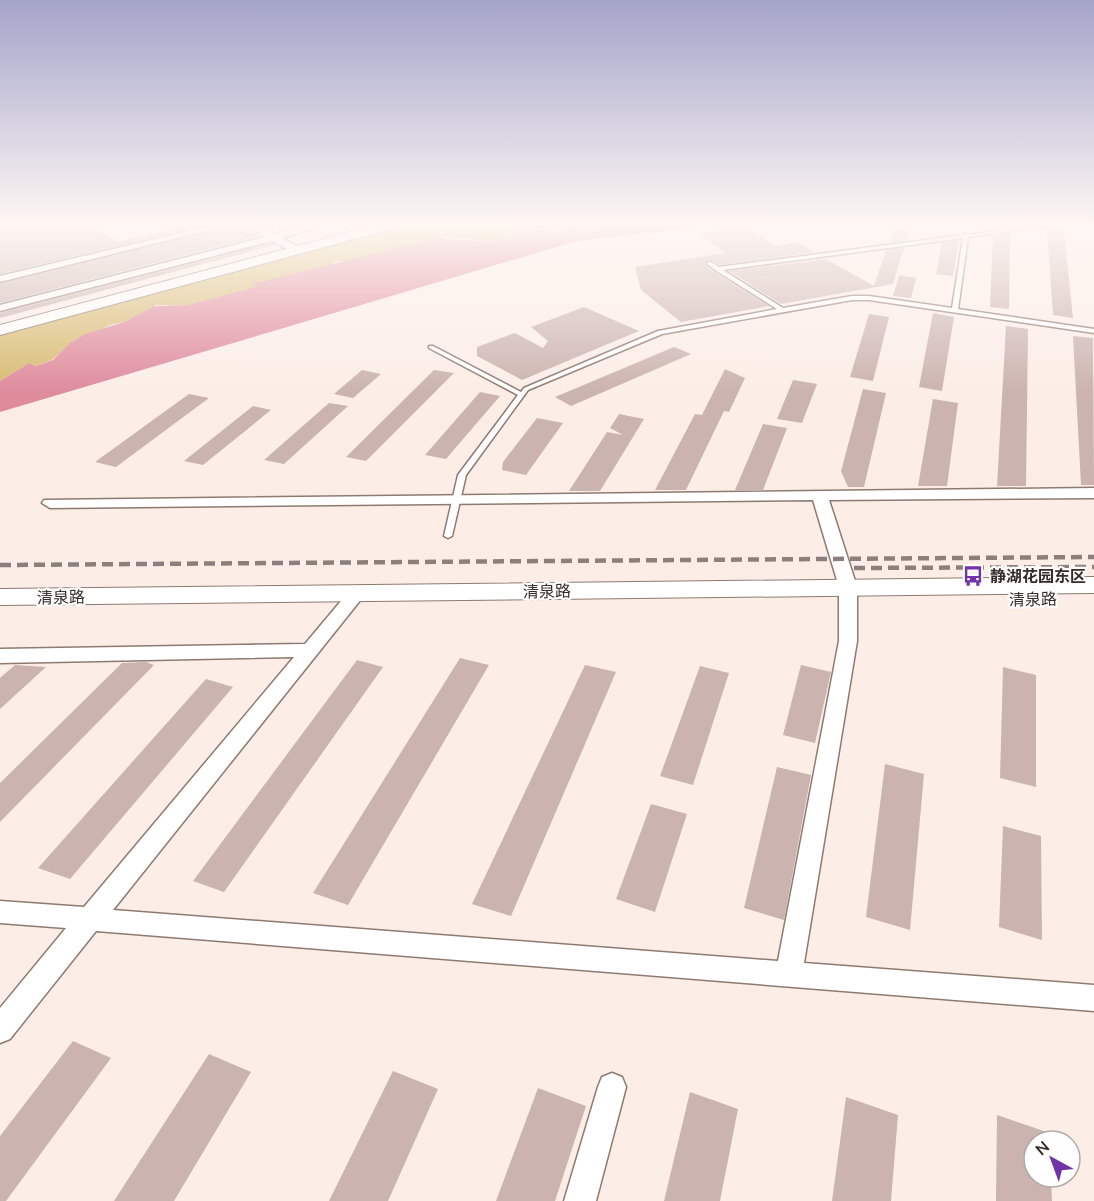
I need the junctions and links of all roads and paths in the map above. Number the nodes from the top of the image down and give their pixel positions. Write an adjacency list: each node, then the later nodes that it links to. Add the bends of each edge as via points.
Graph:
1 (104, 281): 5 (street)
2 (168, 281): 8 (street)
3 (736, 281): 6 (lane)
4 (959, 281): 7 (lane)
5 (0, 308)
6 (782, 310): 7 (lane, via 860,298); 11 (lane, via 660,332 526,389)
7 (955, 310): 9 (lane)
8 (0, 328)
9 (1094, 331)
10 (431, 347): 11 (lane)
11 (522, 395): 14 (lane, via 462,475)
12 (1094, 493): 13 (street)
13 (819, 496): 14 (street); 18 (street)
14 (456, 500): 15 (street); 16 (lane)
15 (50, 502)
16 (448, 536)
17 (1094, 585): 18 (street, 清泉路)
18 (849, 594): 20 (street, 清泉路); 21 (street, 清泉路); 27 (street, via 841,689)
19 (0, 597): 21 (street, 清泉路)
20 (1094, 598)
21 (352, 599): 22 (street, 清泉路); 23 (street)
22 (0, 609)
23 (310, 650): 24 (street); 26 (street)
24 (0, 656)
25 (0, 912): 26 (street)
26 (90, 920): 27 (street); 29 (street)
27 (789, 975): 28 (street)
28 (1094, 998)
29 (0, 1029)
30 (612, 1087): 31 (street)
31 (580, 1201)

